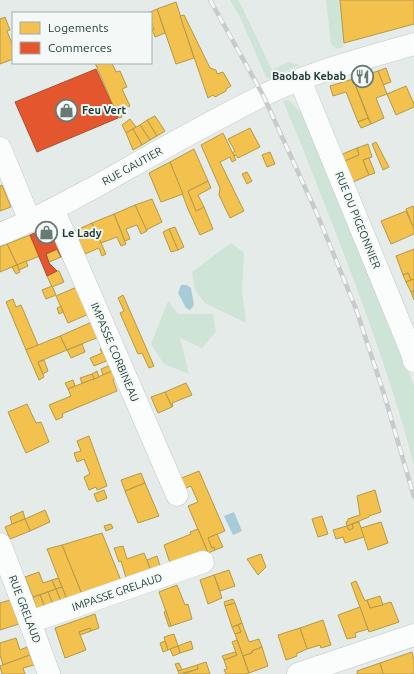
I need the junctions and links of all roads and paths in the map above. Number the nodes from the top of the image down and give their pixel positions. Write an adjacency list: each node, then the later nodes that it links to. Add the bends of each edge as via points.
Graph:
1 (414, 44): 2 (street, RUE GAUTIER)
2 (300, 80): 4 (street, RUE GAUTIER, via 263,95); 7 (street, RUE DU PIGEONNIER)
3 (0, 148): 5 (street)
4 (52, 210): 5 (street, RUE GAUTIER); 8 (street, IMPASSE CORBINEAU)
5 (30, 221): 6 (street, RUE GAUTIER)
6 (0, 234)
7 (414, 361)
8 (177, 495)
9 (0, 544): 11 (street, RUE GRELAUD)
10 (204, 562): 11 (street, IMPASSE GRELAUD)
11 (30, 622): 13 (street, RUE GRELAUD)
12 (414, 635): 14 (street)
13 (49, 674)
14 (298, 674)

